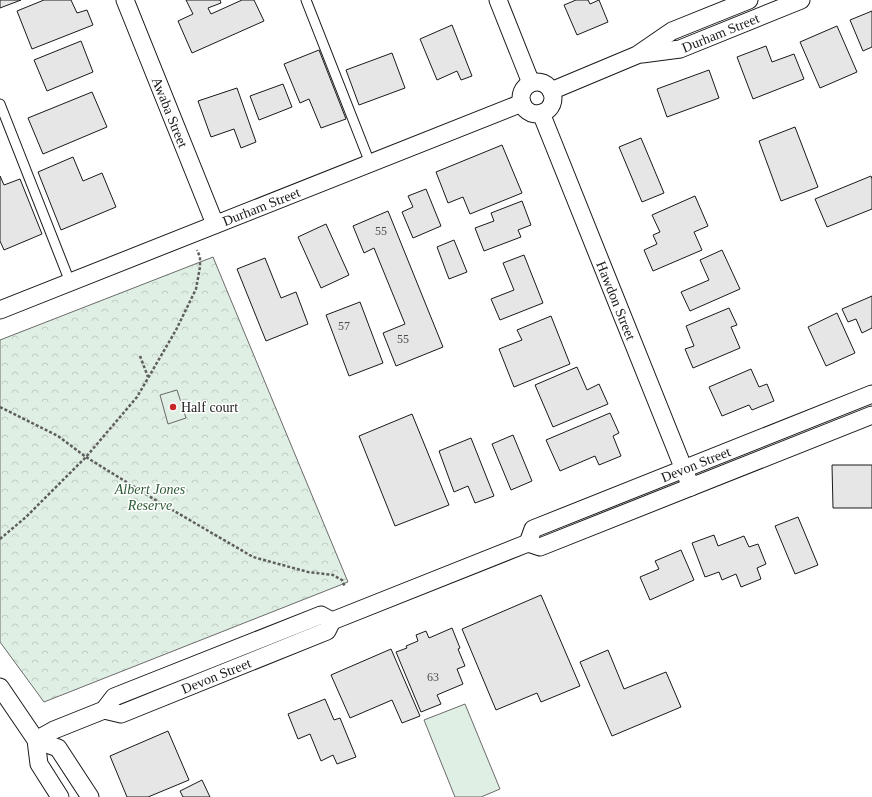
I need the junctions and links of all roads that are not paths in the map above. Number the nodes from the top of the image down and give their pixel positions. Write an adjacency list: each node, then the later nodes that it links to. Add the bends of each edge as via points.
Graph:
1 (125, 0): 13 (street, Awaba Street)
2 (306, 0): 12 (lane)
3 (498, 0): 7 (street)
4 (749, 0): 6 (street, Durham Street, via 672,31)
5 (801, 0): 6 (street, Durham Street, via 680,49)
6 (637, 55): 8 (street, Durham Street)
7 (531, 83): 8 (street, via 541,83); 9 (street, via 521,93)
8 (551, 91): 11 (street, via 551,104)
9 (522, 103): 11 (street, via 532,113); 12 (street, Durham Street)
10 (0, 104): 14 (lane)
11 (541, 113): 18 (street, Hawdon Street)
12 (370, 163): 13 (street, Durham Street)
13 (215, 224): 14 (street, Durham Street)
14 (70, 282): 15 (street, Durham Street)
15 (0, 310)
16 (872, 394): 18 (street, Devon Street)
17 (872, 415): 19 (street, Devon Street)
18 (684, 469): 19 (street, Hawdon Street); 20 (street, Devon Street, via 533,528)
19 (691, 487): 20 (street, Devon Street, via 540,547)
20 (528, 542): 22 (street, Devon Street, via 327,622 121,714 104,710)
21 (0, 687): 22 (street)
22 (36, 740): 23 (street, via 39,764); 24 (street, via 58,748)
23 (60, 797)
24 (90, 797)

